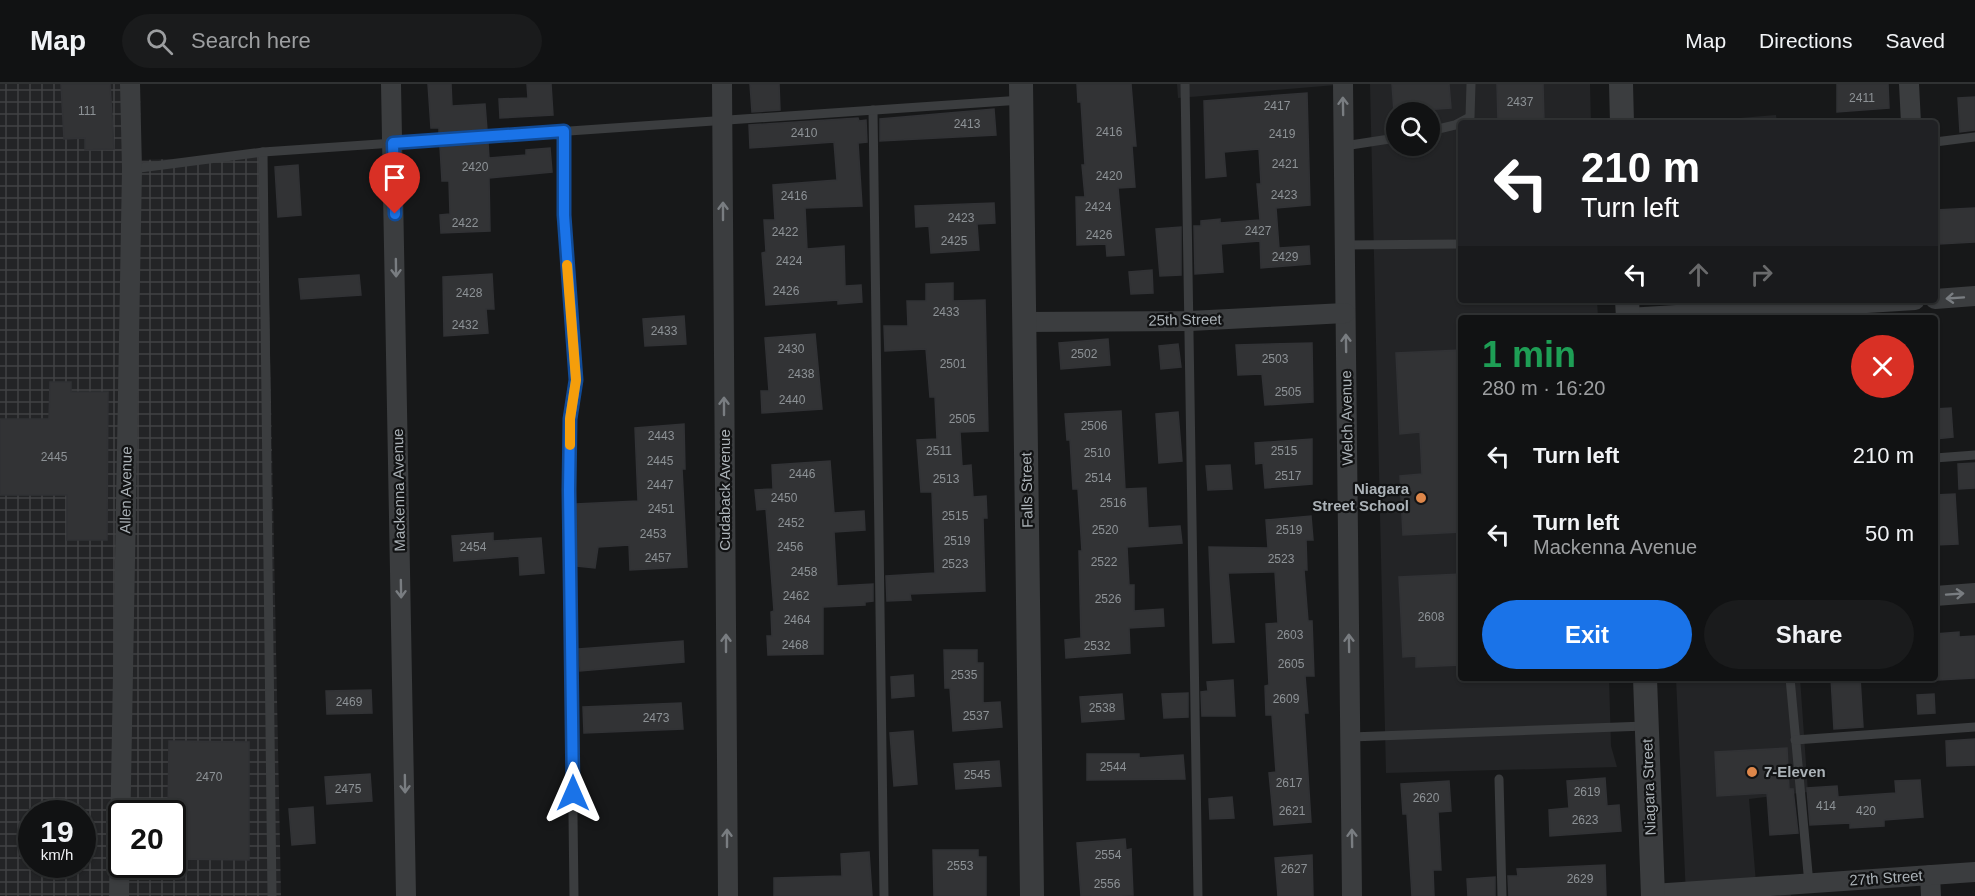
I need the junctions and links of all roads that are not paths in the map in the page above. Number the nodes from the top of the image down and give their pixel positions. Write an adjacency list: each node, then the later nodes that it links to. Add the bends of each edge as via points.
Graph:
1 (130, 84): 24 (street, Allen Avenue)
2 (391, 84): 21 (street, Mackenna Avenue)
3 (722, 84): 11 (street, Cudaback Avenue)
4 (1185, 84): 33 (lane)
5 (1343, 84): 22 (street, Welch Avenue, one-way to 5)
6 (1471, 84): 12 (lane, via 1470,117)
7 (1621, 84): 13 (street)
8 (1909, 84): 14 (street)
9 (1022, 92): 10 (lane); 34 (street, Falls Street)
10 (873, 110): 11 (lane); 55 (lane)
11 (722, 120): 17 (lane); 54 (street, Cudaback Avenue, one-way to 11)
12 (1464, 120)
13 (1622, 120)
14 (1911, 120)
15 (1458, 123): 16 (lane)
16 (1440, 129)
17 (564, 131): 21 (lane); 53 (lane, via 564,215 576,380 570,419 569,490)
18 (1975, 137): 20 (lane)
19 (1386, 140): 22 (lane)
20 (1938, 142)
21 (393, 143): 23 (lane); 52 (street, Mackenna Avenue, one-way to 52)
22 (1344, 146): 26 (street, Welch Avenue)
23 (263, 153): 24 (lane); 51 (lane)
24 (132, 169): 50 (street, Allen Avenue)
25 (1458, 244): 26 (lane)
26 (1345, 245): 30 (street, Welch Avenue)
27 (1975, 296): 28 (street, one-way to 28)
28 (1938, 299)
29 (1884, 303): 31 (street)
30 (1345, 313): 33 (street, 25th Street); 43 (street, Welch Avenue, one-way to 30)
31 (1770, 314): 32 (street)
32 (1734, 315)
33 (1190, 321): 34 (street, 25th Street); 57 (lane)
34 (1025, 322): 56 (street, Falls Street)
35 (1975, 455): 36 (lane)
36 (1938, 458)
37 (1975, 593): 38 (street, one-way to 37)
38 (1938, 596)
39 (1645, 681): 41 (street, Niagara Street)
40 (1790, 681): 44 (lane)
41 (1647, 726): 43 (lane); 49 (street, Niagara Street)
42 (1975, 727): 44 (lane)
43 (1351, 737): 58 (street, Welch Avenue, one-way to 43)
44 (1795, 740): 48 (lane)
45 (1499, 779): 59 (lane)
46 (1975, 872): 47 (street, 27th Street)
47 (1930, 875): 48 (street, 27th Street); 60 (street)
48 (1799, 888): 49 (street, 27th Street)
49 (1653, 895)
50 (119, 896)
51 (272, 896)
52 (406, 896)
53 (574, 896)
54 (728, 896)
55 (884, 896)
56 (1032, 896)
57 (1198, 896)
58 (1352, 896)
59 (1502, 896)
60 (1931, 896)

